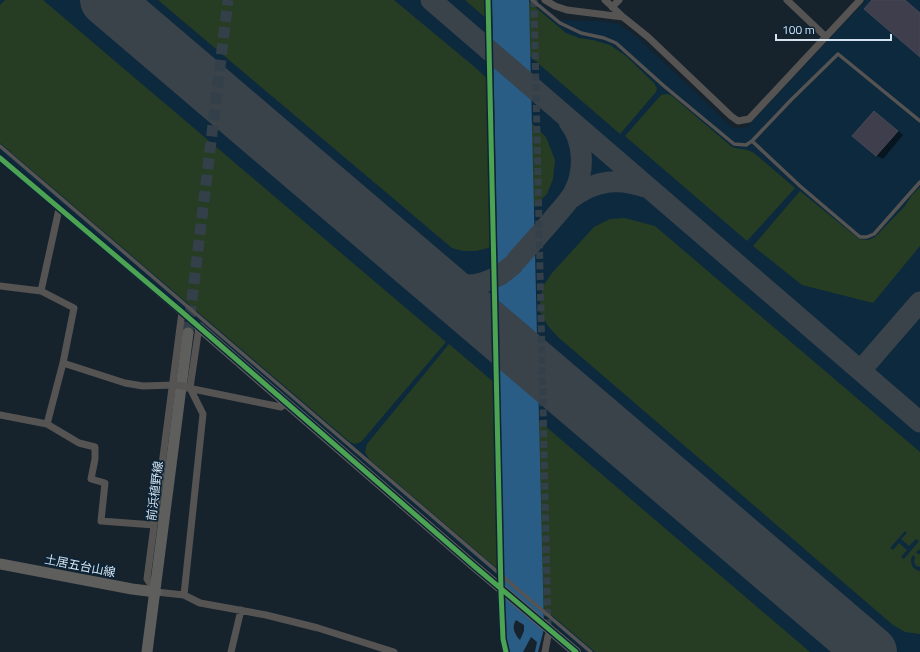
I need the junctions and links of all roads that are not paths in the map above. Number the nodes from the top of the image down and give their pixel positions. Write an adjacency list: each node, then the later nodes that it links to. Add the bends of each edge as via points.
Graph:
1 (532, 0): 11 (lane, via 560,23 582,33 616,43 734,144 746,145)
2 (545, 0): 8 (street, via 567,10)
3 (605, 0): 7 (street)
4 (619, 0): 7 (street)
5 (787, 0): 9 (street)
6 (860, 0): 9 (street)
7 (612, 7): 8 (street)
8 (623, 17): 9 (street, via 738,121 749,119)
9 (826, 37)
10 (920, 121): 11 (lane, via 838,54)
11 (752, 141): 14 (lane, via 860,237 874,234)
12 (0, 146): 40 (lane)
13 (0, 158): 15 (street)
14 (920, 182)
15 (60, 209): 17 (street); 18 (street)
16 (0, 286): 17 (street)
17 (41, 291): 21 (street, via 74,308)
18 (182, 312): 19 (street); 22 (street)
19 (198, 327): 23 (street); 24 (street)
20 (188, 333): 29 (main road, 前浜植野線)
21 (63, 363): 22 (street, via 125,383 143,386); 26 (street)
22 (174, 385): 23 (street, bridge); 27 (street)
23 (189, 388): 24 (street, via 281,406); 31 (street, via 203,414)
24 (286, 403): 39 (street)
25 (0, 415): 26 (street)
26 (47, 424): 27 (street, via 79,443 95,448 91,479 105,483 101,521)
27 (154, 525): 29 (street, via 147,579)
28 (0, 564): 29 (main road, 土居五台山線)
29 (156, 592): 31 (street); 34 (main road, 前浜植野線)
30 (501, 592): 37 (street)
31 (184, 595): 32 (street, via 200,603)
32 (241, 610): 35 (street); 36 (street, via 318,628)
33 (548, 636): 38 (street)
34 (147, 652)
35 (231, 652)
36 (394, 652)
37 (506, 652)
38 (545, 652)
39 (576, 652)
40 (591, 652)

